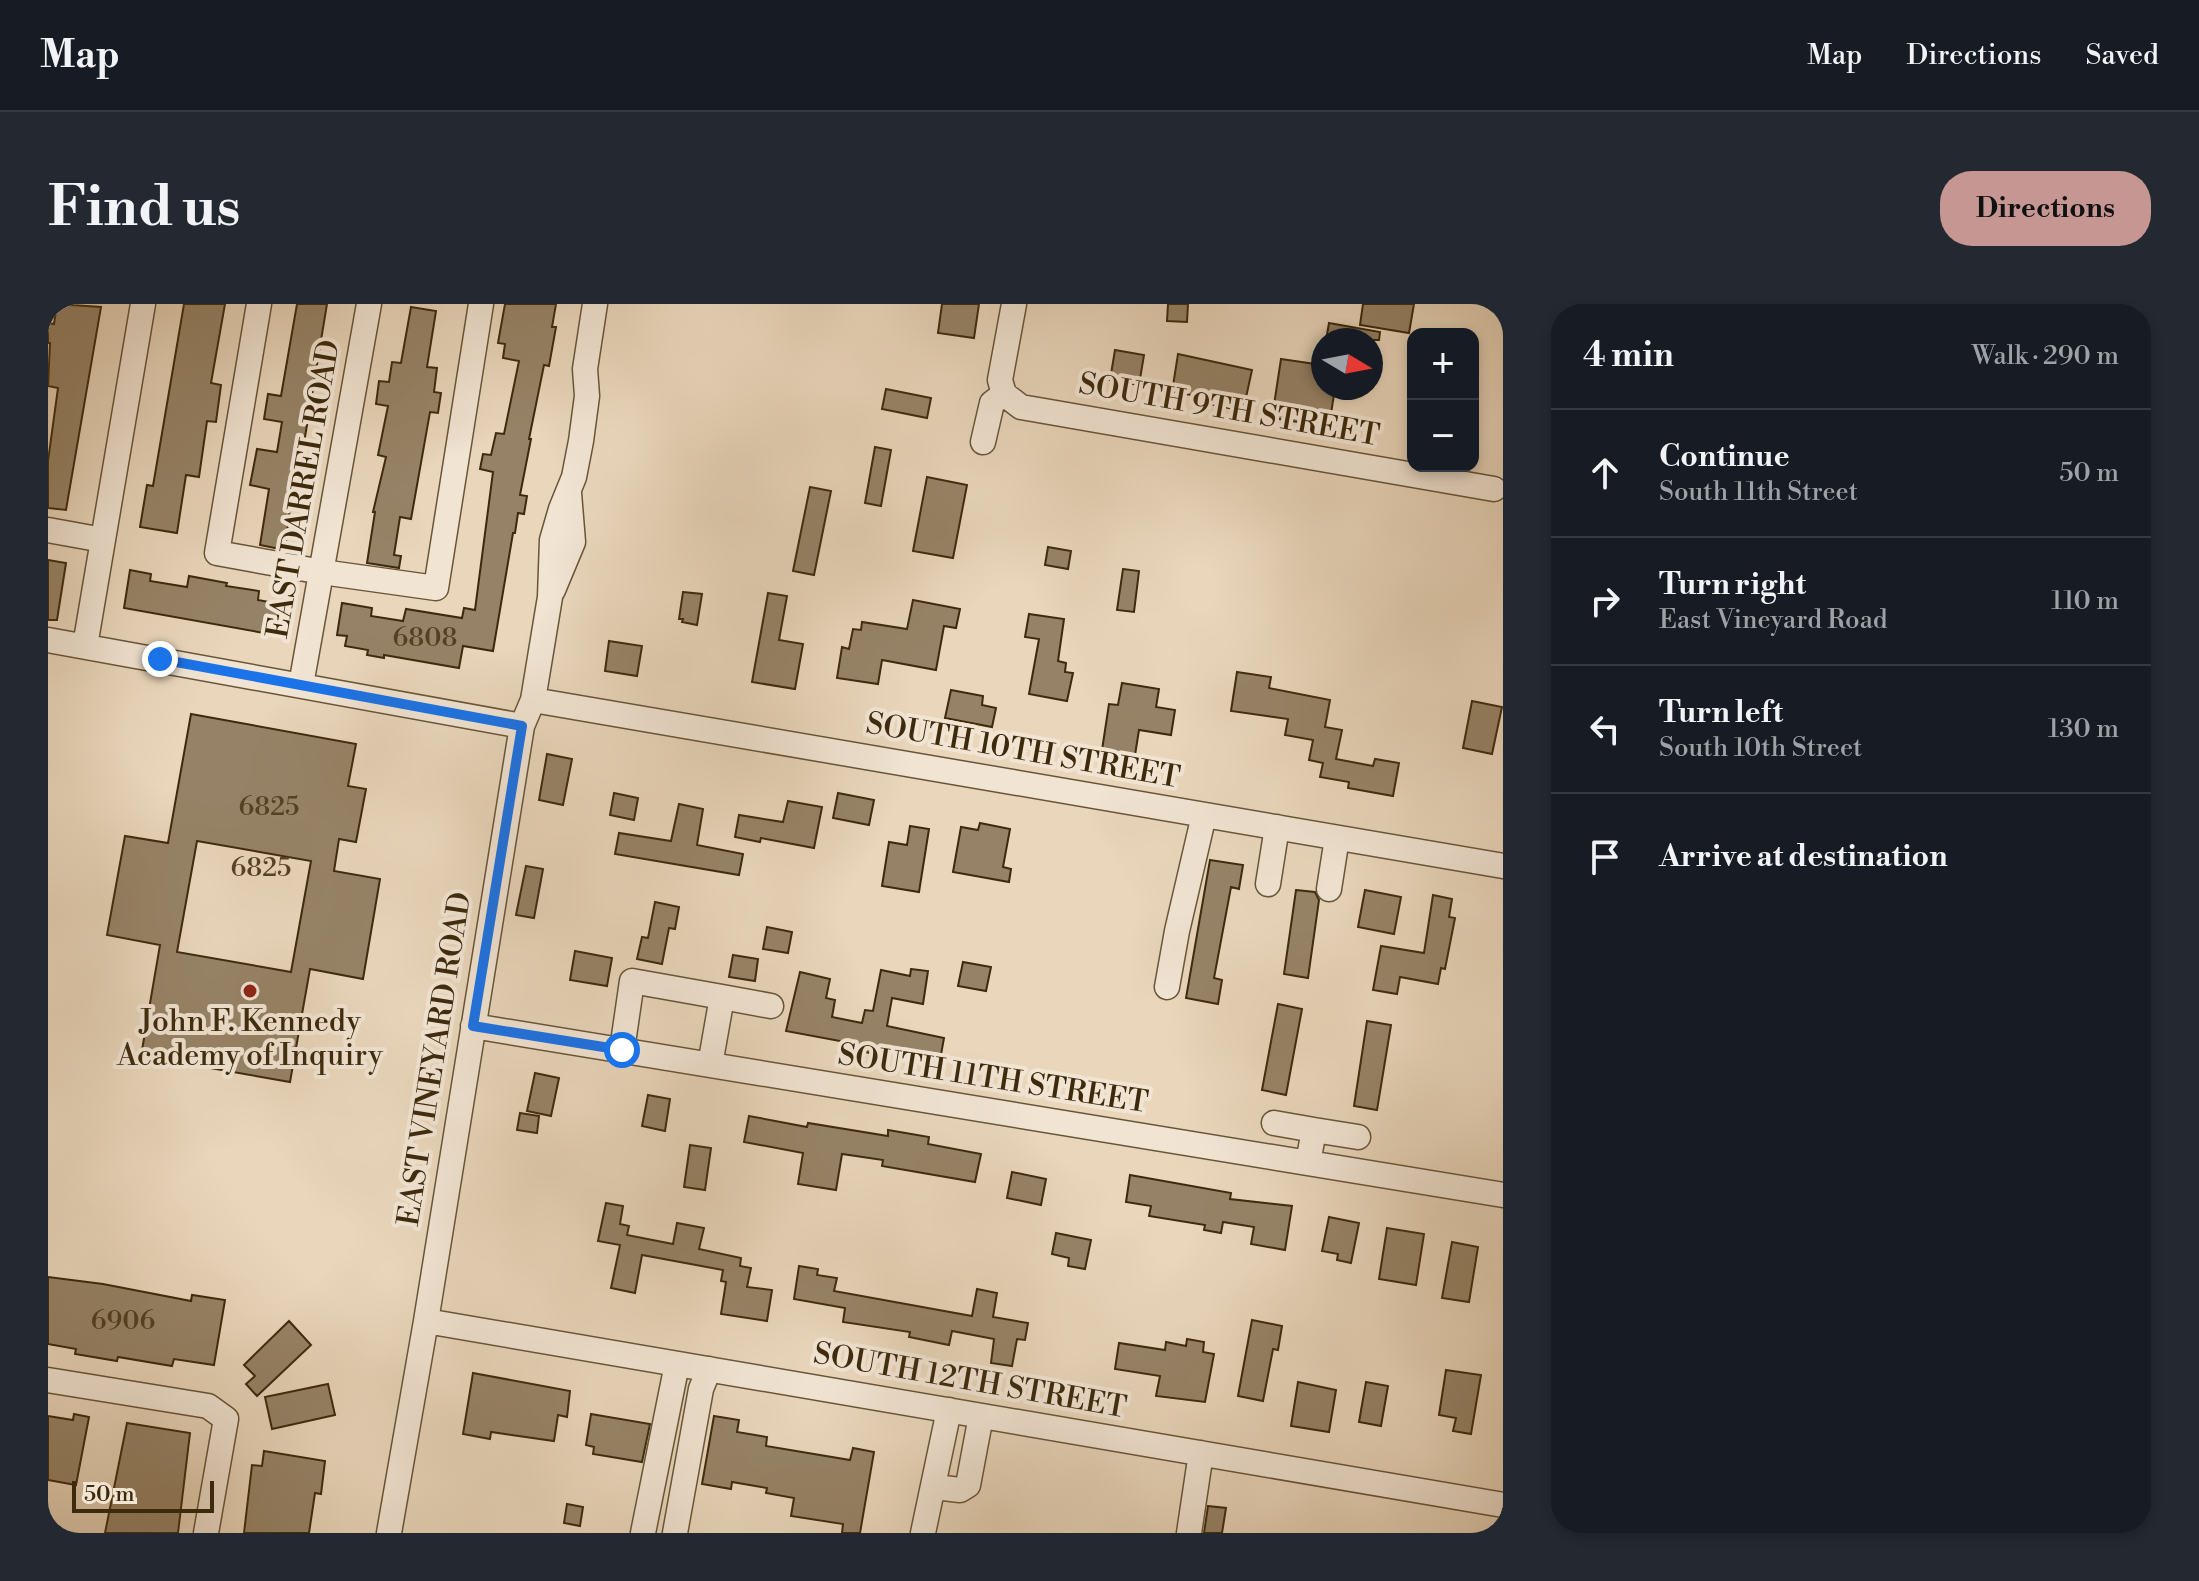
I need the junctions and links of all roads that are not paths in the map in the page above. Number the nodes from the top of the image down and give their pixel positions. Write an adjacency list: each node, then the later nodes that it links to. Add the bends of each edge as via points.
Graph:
1 (143, 304): 11 (street)
2 (259, 304): 12 (street, via 217,553)
3 (369, 304): 12 (street, EAST DARREL ROAD)
4 (481, 304): 12 (street, via 436,588)
5 (595, 304): 16 (street, EAST VINEYARD ROAD, via 581,441 552,540 550,597)
6 (1014, 304): 7 (street, via 1000,380)
7 (1004, 394): 8 (street, via 992,403); 9 (street, SOUTH 9TH STREET, via 1021,407)
8 (983, 442)
9 (1494, 489)
10 (48, 530): 11 (street)
11 (103, 540): 14 (street)
12 (322, 572): 15 (street, EAST DARREL ROAD)
13 (48, 640): 14 (street)
14 (85, 646): 15 (street)
15 (301, 685): 17 (street)
16 (533, 700): 17 (street, EAST VINEYARD ROAD); 18 (street, SOUTH 10TH STREET)
17 (522, 726): 27 (street, EAST VINEYARD ROAD)
18 (1204, 815): 19 (street, SOUTH 10TH STREET); 24 (street)
19 (1277, 827): 20 (street, SOUTH 10TH STREET); 22 (street)
20 (1337, 838): 21 (street, SOUTH 10TH STREET); 23 (street)
21 (1503, 866)
22 (1268, 884)
23 (1329, 889)
24 (1167, 987)
25 (722, 997): 26 (street); 28 (street, via 632,981); 29 (street)
26 (771, 1006)
27 (473, 1026): 28 (street, SOUTH 11TH STREET); 35 (street, EAST VINEYARD ROAD)
28 (622, 1050): 29 (street, SOUTH 11TH STREET)
29 (710, 1065): 33 (street, SOUTH 11TH STREET)
30 (1274, 1123): 31 (street)
31 (1314, 1130): 32 (street); 33 (street)
32 (1358, 1137)
33 (1308, 1163): 34 (street, SOUTH 11TH STREET)
34 (1503, 1195)
35 (426, 1321): 36 (street, SOUTH 12TH STREET); 45 (street, EAST VINEYARD ROAD)
36 (677, 1364): 37 (street, SOUTH 12TH STREET); 46 (street)
37 (709, 1369): 39 (street, SOUTH 12TH STREET); 47 (street)
38 (48, 1380): 44 (street, via 208,1406 226,1419)
39 (949, 1410): 40 (street, SOUTH 12TH STREET); 42 (street)
40 (981, 1416): 41 (street, SOUTH 12TH STREET); 42 (street, via 968,1485 960,1490)
41 (1201, 1453): 43 (street, SOUTH 12TH STREET); 49 (street)
42 (935, 1487): 48 (street)
43 (1503, 1505)
44 (206, 1533)
45 (389, 1533)
46 (643, 1533)
47 (675, 1533)
48 (923, 1533)
49 (1189, 1533)

